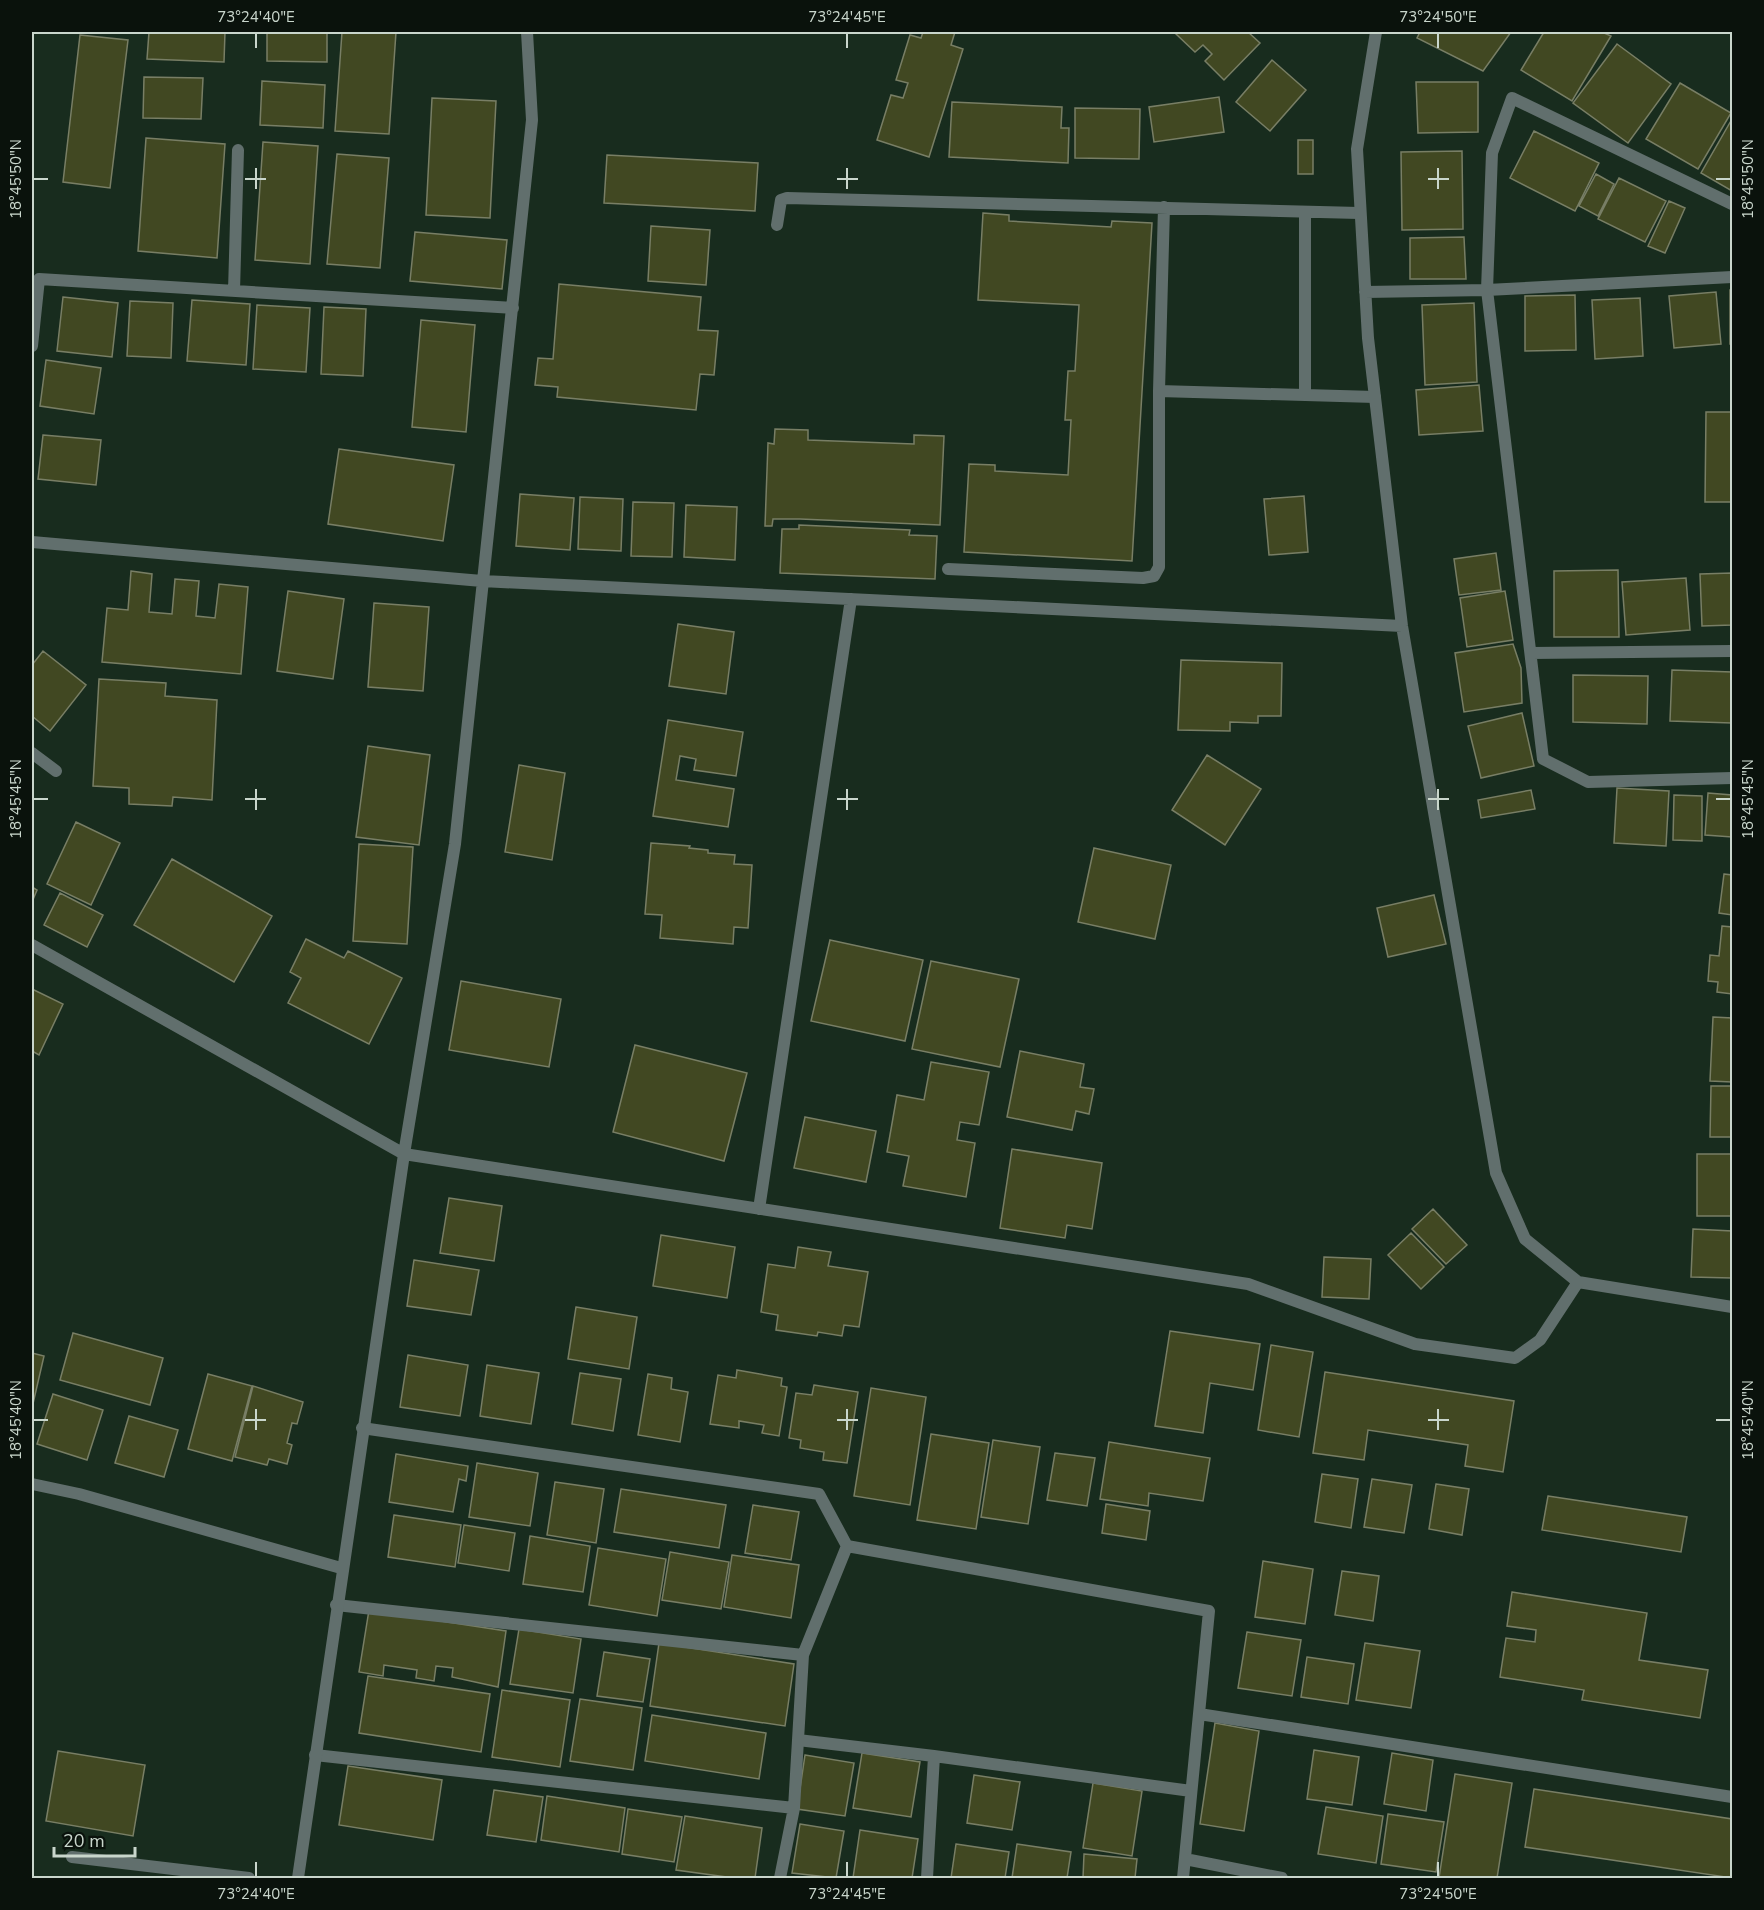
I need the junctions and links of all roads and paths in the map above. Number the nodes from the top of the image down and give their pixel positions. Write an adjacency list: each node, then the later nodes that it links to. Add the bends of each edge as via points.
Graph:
1 (527, 32): 13 (street, via 532,120)
2 (1376, 32): 7 (street, via 1357,149)
3 (238, 150): 11 (street)
4 (1732, 204): 10 (street, via 1512,98 1492,153)
5 (1164, 207): 6 (street); 8 (street, via 787,198 781,200); 15 (street)
6 (1305, 212): 7 (street); 16 (street)
7 (1359, 213): 12 (street)
8 (777, 225)
9 (1732, 277): 10 (street)
10 (1487, 290): 12 (street); 24 (street)
11 (234, 291): 13 (street); 14 (street, via 39,279)
12 (1365, 292): 17 (street)
13 (513, 308): 20 (street)
14 (32, 346)
15 (1159, 391): 16 (street); 19 (street, via 1159,567 1154,576)
16 (1305, 395): 17 (street)
17 (1375, 397): 22 (street)
18 (32, 542): 20 (street)
19 (948, 569)
20 (482, 581): 21 (street); 29 (street, via 455,844)
21 (851, 599): 22 (street); 30 (street)
22 (1402, 626): 31 (street, via 1496,1173 1525,1239)
23 (1732, 651): 24 (street)
24 (1531, 653): 27 (street, via 1543,759 1588,782)
25 (32, 753): 26 (street)
26 (56, 771)
27 (1732, 778)
28 (32, 945): 29 (street)
29 (404, 1154): 30 (street); 33 (street)
30 (759, 1209): 31 (street, via 1248,1284 1415,1344 1515,1358 1540,1340)
31 (1578, 1282): 32 (street)
32 (1732, 1307)
33 (362, 1428): 35 (street, via 819,1494); 36 (street)
34 (32, 1484): 36 (street)
35 (847, 1546): 38 (street); 39 (street, via 1209,1611)
36 (341, 1568): 37 (street)
37 (336, 1605): 38 (street); 41 (street)
38 (803, 1655): 40 (street)
39 (1199, 1714): 43 (street); 44 (street)
40 (798, 1740): 42 (street); 45 (street)
41 (315, 1755): 45 (street); 49 (street)
42 (934, 1756): 43 (street); 51 (street)
43 (1191, 1791): 47 (street)
44 (1732, 1797)
45 (794, 1808): 50 (street)
46 (72, 1857): 48 (street)
47 (1185, 1859): 52 (street); 53 (street)
48 (249, 1878)
49 (298, 1878)
50 (780, 1878)
51 (927, 1878)
52 (1183, 1878)
53 (1282, 1878)

